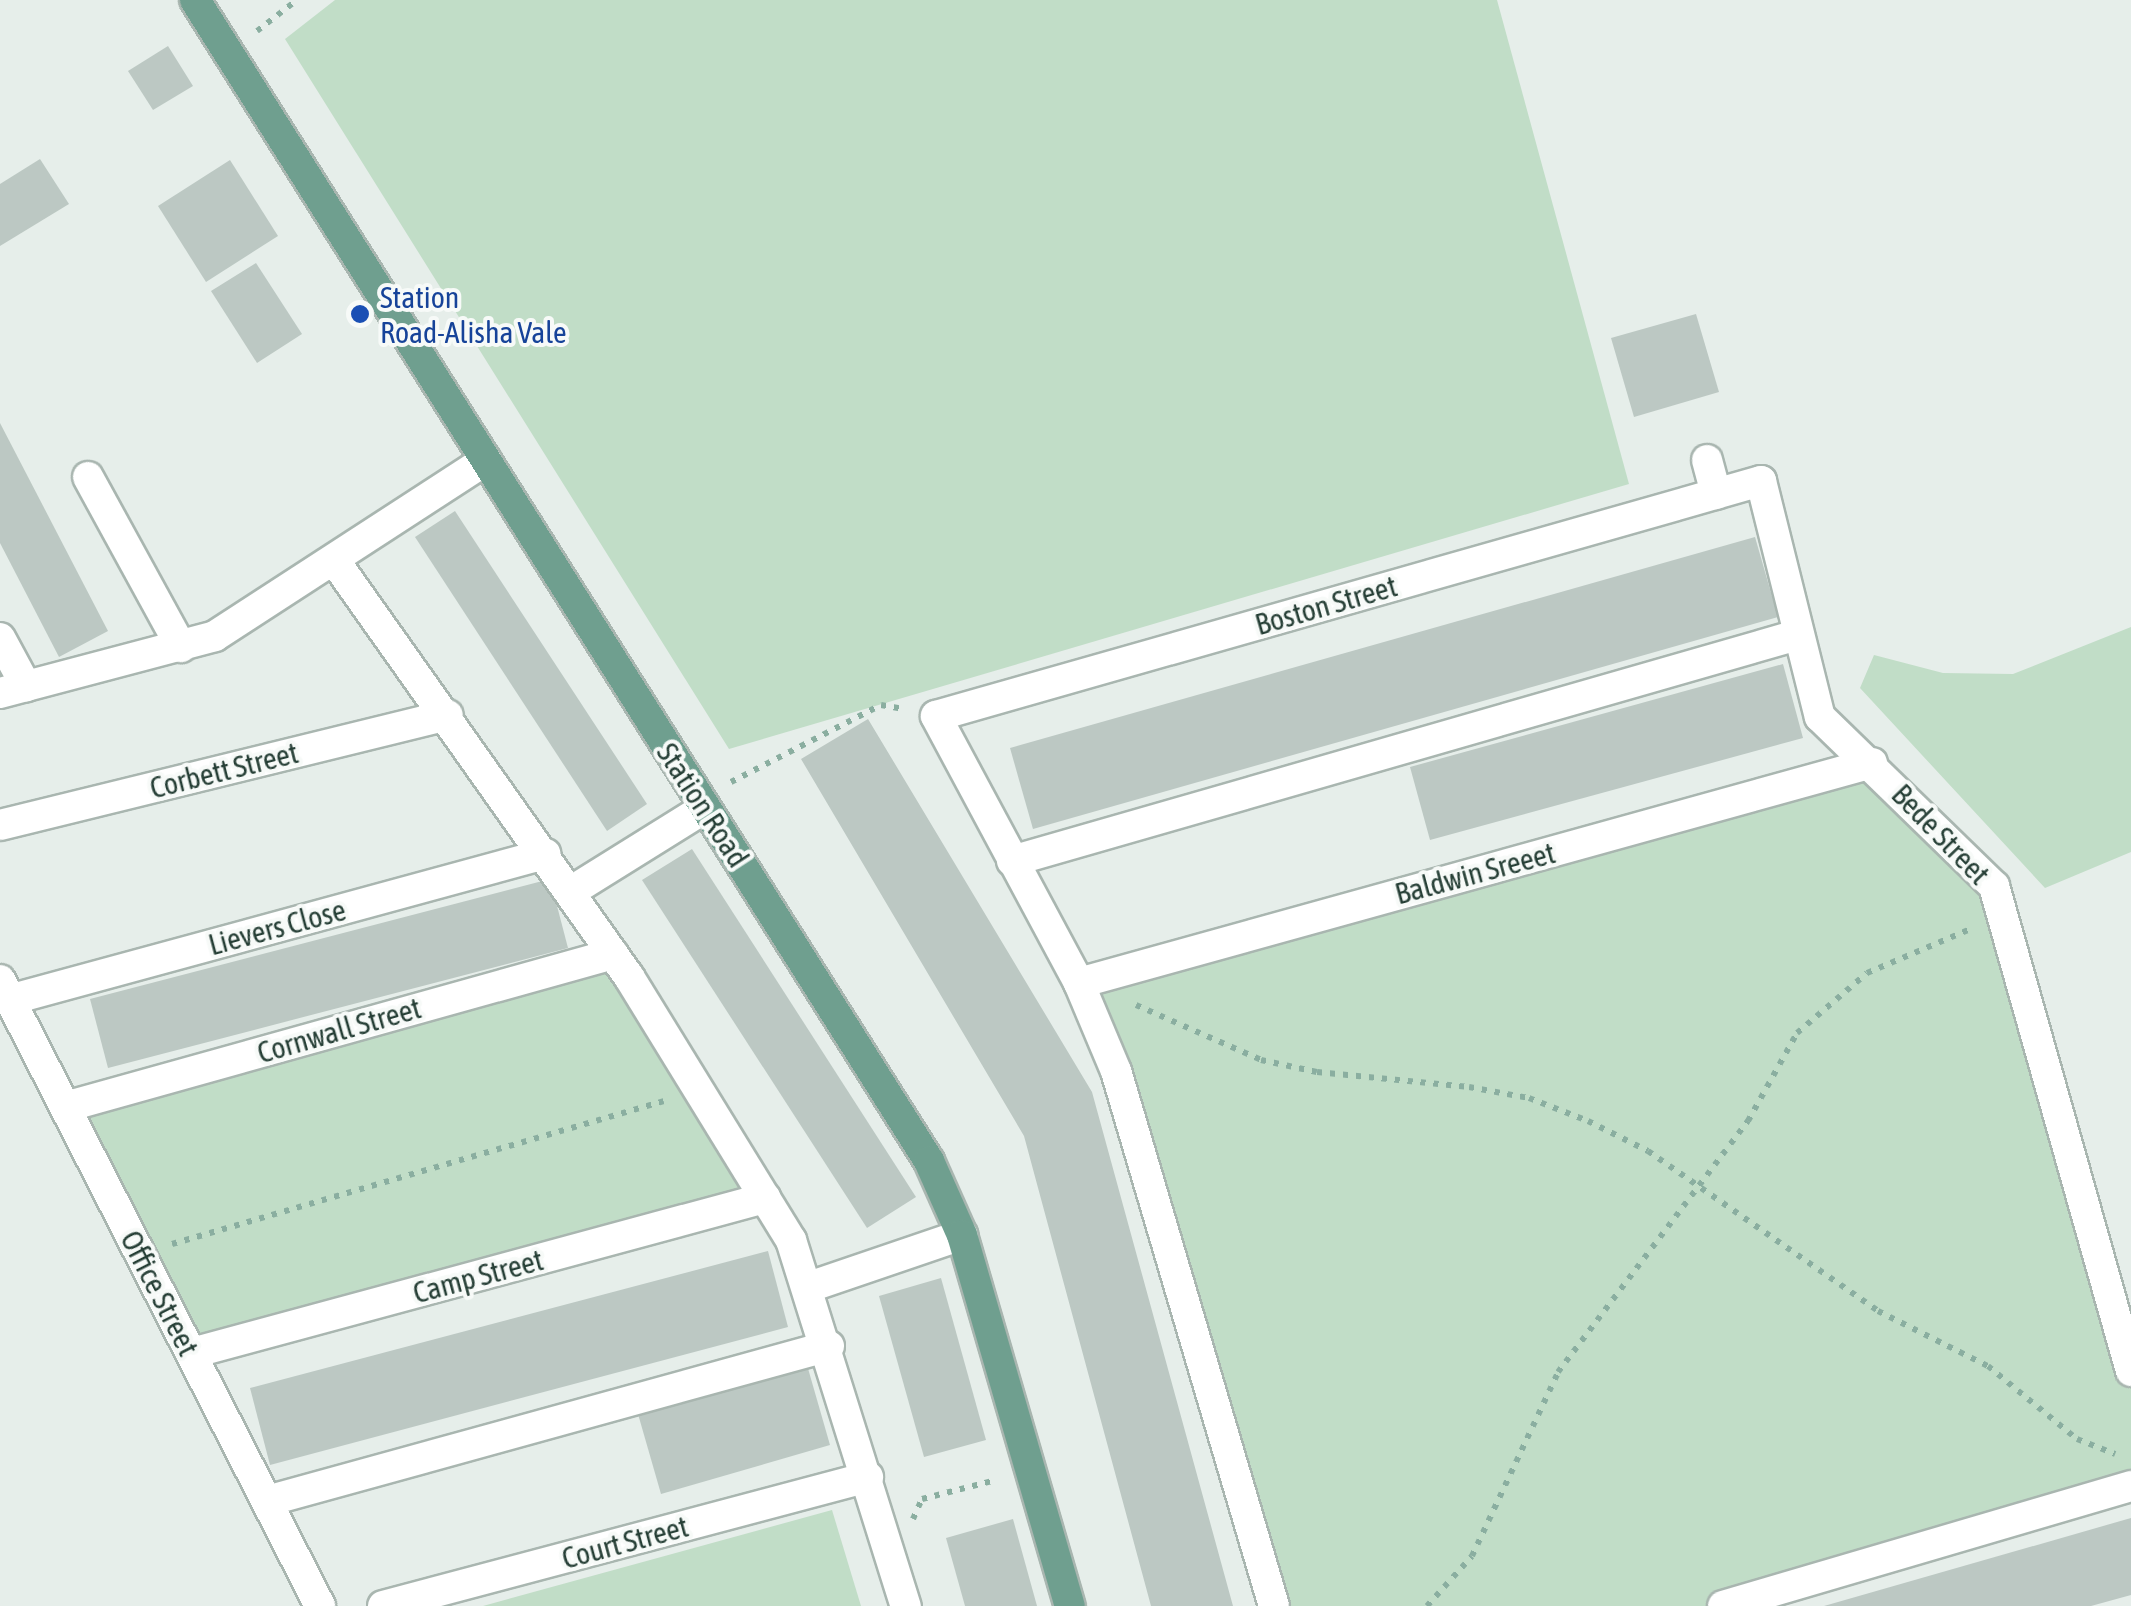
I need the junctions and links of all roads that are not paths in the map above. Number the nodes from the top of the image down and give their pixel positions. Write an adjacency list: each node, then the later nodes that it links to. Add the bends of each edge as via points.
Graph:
1 (195, 0): 2 (main road, Station Road)
2 (486, 460): 6 (street); 13 (main road, Station Road)
3 (1706, 460): 5 (street)
4 (88, 476): 9 (street)
5 (1716, 494): 7 (street, Bede Street, via 1761,481); 16 (street, Boston Street, via 936,716)
6 (334, 560): 9 (street, via 215,636); 11 (street)
7 (1797, 635): 12 (street, Bede Street, via 1820,717); 16 (street)
8 (0, 638): 10 (street)
9 (182, 646): 10 (street)
10 (13, 689)
11 (448, 714): 14 (street, Corbett Street); 15 (street)
12 (1872, 763): 19 (street, Baldwin Sreeet); 27 (street, Bede Street, via 1994,886)
13 (703, 805): 17 (street); 23 (main road, Station Road, via 888,1090)
14 (0, 825)
15 (545, 854): 17 (street); 20 (street, Lievers Close)
16 (1012, 861): 19 (street)
17 (570, 892): 18 (street)
18 (613, 954): 21 (street, Cornwall Street); 22 (street)
19 (1078, 982): 35 (street, via 1116,1071)
20 (4, 990): 21 (street, Office Street)
21 (65, 1107): 26 (street, Office Street)
22 (765, 1198): 24 (street); 26 (street, Camp Street)
23 (962, 1236): 24 (street); 34 (main road, Station Road)
24 (809, 1288): 25 (street)
25 (829, 1346): 28 (street); 30 (street)
26 (192, 1353): 30 (street, Office Street)
27 (2131, 1371)
28 (868, 1477): 32 (street, Court Street); 33 (street)
29 (2131, 1486): 36 (street)
30 (268, 1501): 31 (street, Office Street)
31 (320, 1606)
32 (383, 1606)
33 (906, 1606)
34 (1070, 1606)
35 (1274, 1606)
36 (1723, 1606)

